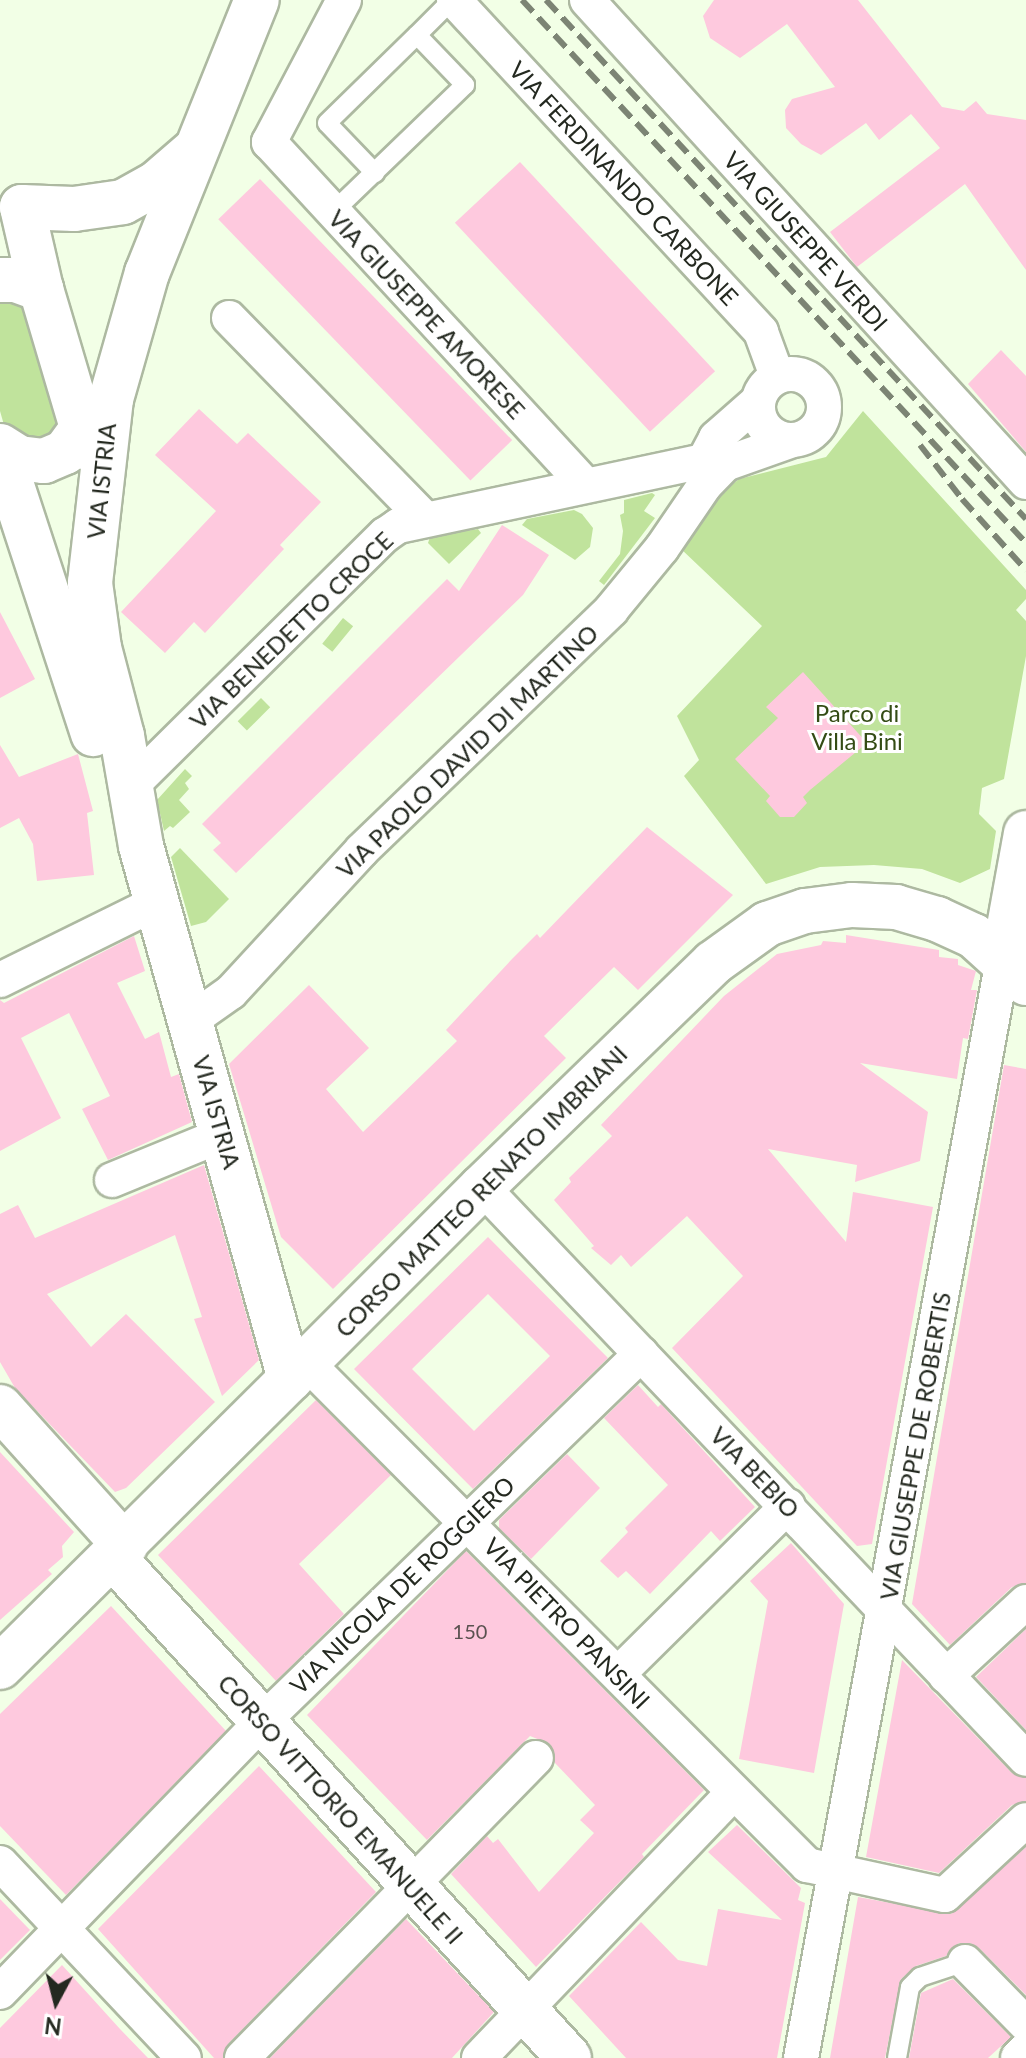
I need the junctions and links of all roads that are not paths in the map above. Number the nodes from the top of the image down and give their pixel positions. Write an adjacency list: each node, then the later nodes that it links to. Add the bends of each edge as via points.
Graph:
1 (257, 0): 6 (main road)
2 (344, 0): 9 (street, VIA GIUSEPPE AMORESE, via 269,142)
3 (453, 0): 5 (lane); 12 (street, VIA FERDINANDO CARBONE, via 761,332)
4 (587, 0): 17 (street, VIA GIUSEPPE VERDI)
5 (417, 35): 7 (lane, via 465,85); 7 (lane, via 327,123)
6 (196, 149): 8 (main road, via 157,183 123,202); 13 (main road)
7 (375, 173): 9 (lane)
8 (7, 210): 10 (main road, VIA ISTRIA)
9 (333, 212): 18 (street, VIA GIUSEPPE AMORESE)
10 (20, 284): 13 (main road, VIA ISTRIA)
11 (229, 318): 19 (street)
12 (767, 389): 14 (street, via 762,424 769,433); 14 (street, via 800,375 823,396 818,427); 16 (street, VIA PAOLO DAVID DI MARTINO, via 716,438)
13 (91, 418): 15 (main road, VIA ISTRIA, via 65,452 44,461 19,458); 20 (main road, VIA ISTRIA, via 99,478 90,583 99,648)
14 (790, 441): 16 (street, VIA BENEDETTO CROCE)
15 (0, 448): 22 (main road, VIA ISTRIA, via 109,784)
16 (715, 463): 18 (street, VIA BENEDETTO CROCE); 26 (street, VIA PAOLO DAVID DI MARTINO, via 662,548 611,610 362,850 231,992)
17 (1026, 482)
18 (586, 485): 19 (street, VIA BENEDETTO CROCE)
19 (425, 519): 20 (street, VIA BENEDETTO CROCE, via 385,535)
20 (132, 785): 22 (main road, VIA ISTRIA)
21 (1026, 833): 24 (main road, VIA GIUSEPPE DE ROBERTIS)
22 (141, 846): 23 (main road, VIA ISTRIA)
23 (156, 903): 25 (street); 26 (main road, VIA ISTRIA)
24 (1015, 971): 29 (main road, CORSO MATTEO RENATO IMBRIANI, via 974,936 896,907 805,911 767,924 713,963); 37 (street, VIA GIUSEPPE DE ROBERTIS)
25 (0, 980)
26 (190, 1021): 27 (main road, VIA ISTRIA)
27 (224, 1134): 28 (street); 31 (main road, VIA ISTRIA)
28 (112, 1180)
29 (482, 1187): 30 (street, VIA BEBIO); 31 (main road, CORSO MATTEO RENATO IMBRIANI)
30 (641, 1354): 33 (street, VIA BEBIO); 34 (street, VIA NICOLA DE ROGGIERO)
31 (299, 1371): 34 (street, VIA PIETRO PANSINI); 35 (main road, CORSO MATTEO RENATO IMBRIANI)
32 (0, 1407): 35 (main road, CORSO VITTORIO EMANUELE II)
33 (788, 1506): 37 (street, VIA BEBIO); 39 (street)
34 (468, 1521): 39 (street, VIA PIETRO PANSINI); 41 (street, VIA NICOLA DE ROGGIERO)
35 (119, 1552): 38 (main road, CORSO MATTEO RENATO IMBRIANI); 41 (main road, CORSO VITTORIO EMANUELE II)
36 (1026, 1602): 40 (street)
37 (885, 1613): 40 (street, VIA BEBIO); 47 (street, VIA GIUSEPPE DE ROBERTIS)
38 (0, 1667)
39 (618, 1674): 44 (street, VIA PIETRO PANSINI)
40 (946, 1676): 43 (street, VIA BEBIO)
41 (261, 1723): 48 (main road, CORSO VITTORIO EMANUELE II); 49 (street, VIA NICOLA DE ROGGIERO)
42 (536, 1758): 48 (street)
43 (1026, 1759)
44 (733, 1793): 47 (street, VIA PIETRO PANSINI, via 807,1865); 52 (street)
45 (1026, 1820): 47 (street, VIA PIETRO PANSINI, via 945,1895)
46 (0, 1863): 49 (street)
47 (834, 1870): 59 (street, VIA GIUSEPPE DE ROBERTIS)
48 (409, 1884): 52 (main road, CORSO VITTORIO EMANUELE II); 56 (street)
49 (62, 1929): 51 (street, VIA NICOLA DE ROGGIERO); 55 (street)
50 (965, 1962): 53 (street); 60 (lane, via 920,1977 910,1987)
51 (0, 1992)
52 (526, 2011): 57 (street); 58 (main road, CORSO VITTORIO EMANUELE II)
53 (1026, 2024)
54 (1026, 2050): 61 (street)
55 (184, 2058)
56 (242, 2058)
57 (479, 2058)
58 (569, 2058)
59 (801, 2058)
60 (897, 2058)
61 (1018, 2058)

